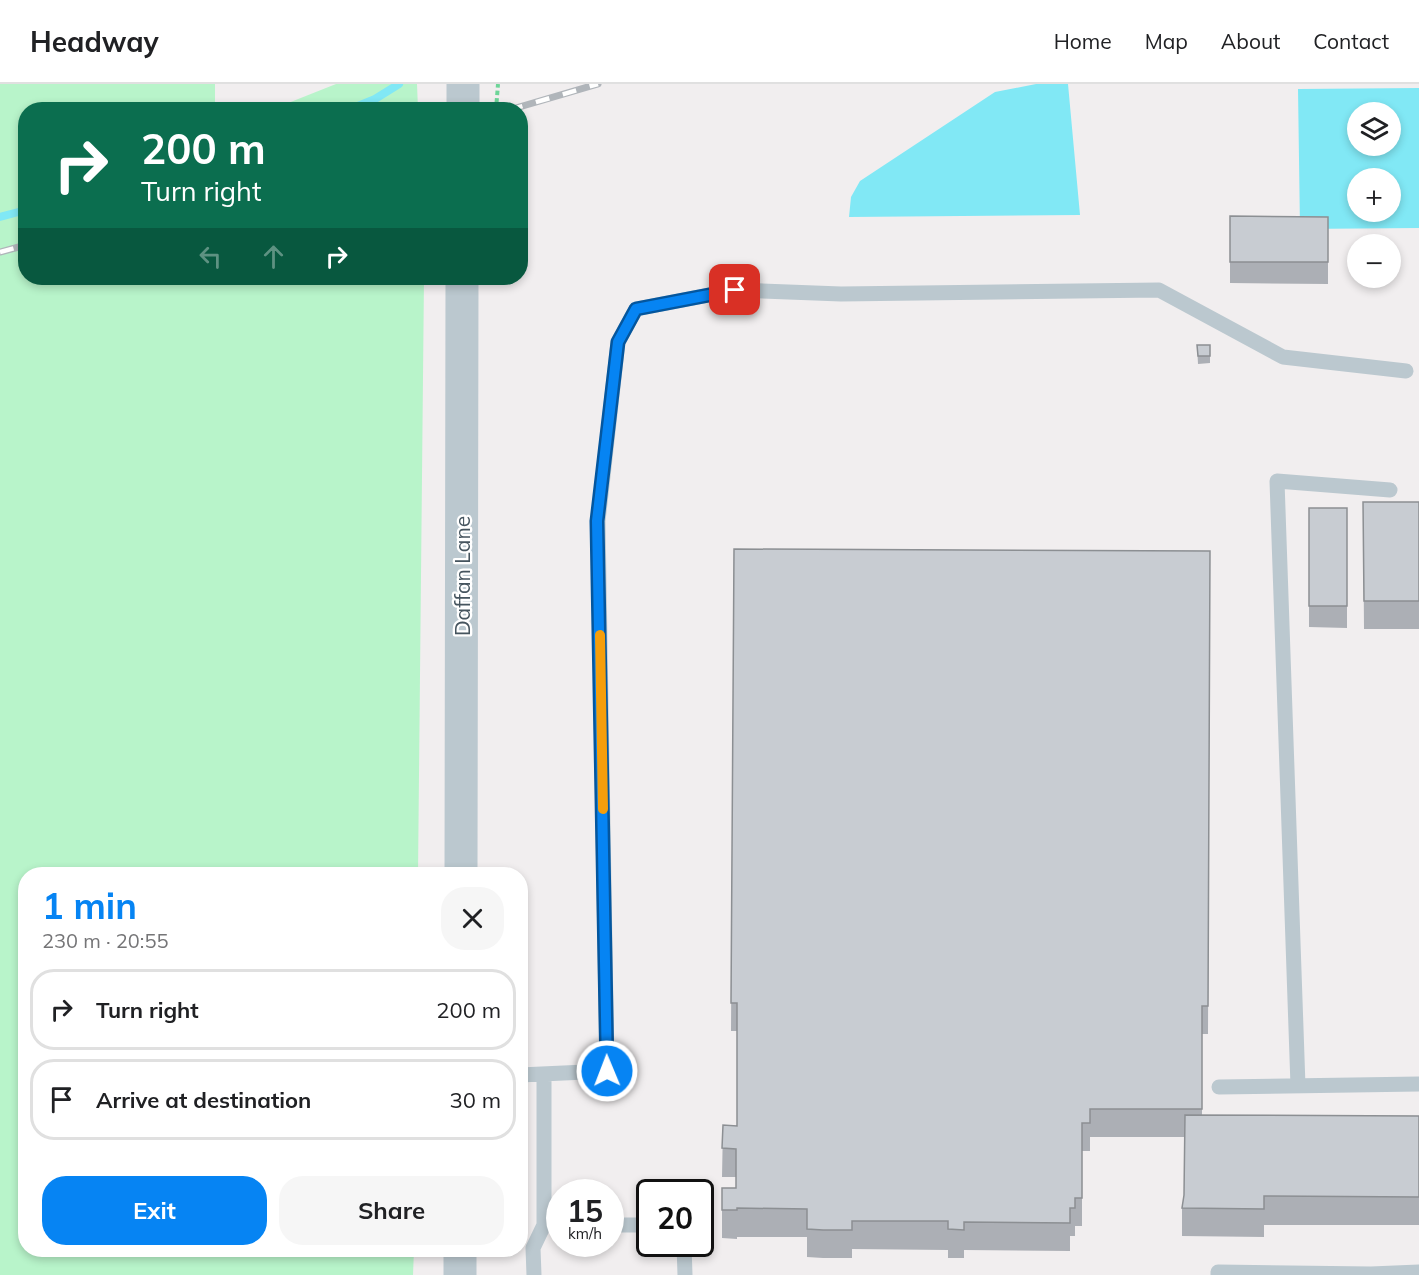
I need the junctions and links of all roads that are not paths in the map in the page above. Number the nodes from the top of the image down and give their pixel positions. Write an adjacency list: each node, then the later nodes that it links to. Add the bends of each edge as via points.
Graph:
1 (463, 84): 2 (street)
2 (463, 102)
3 (462, 285): 6 (street, Daffan Lane)
4 (1406, 371): 7 (lane, via 1283,357 1159,290 841,294 735,290 636,309 618,342 597,521 607,1071)
5 (1390, 490): 10 (lane, via 1277,481)
6 (461, 867)
7 (544, 1074): 8 (lane); 12 (lane)
8 (528, 1075)
9 (1419, 1084): 10 (lane)
10 (1298, 1086): 11 (lane)
11 (1219, 1087)
12 (550, 1179)
13 (546, 1232): 18 (lane, via 533,1248)
14 (460, 1257): 17 (street)
15 (684, 1257): 19 (lane)
16 (1419, 1272): 20 (lane)
17 (460, 1275)
18 (534, 1275)
19 (685, 1275)
20 (1218, 1275)

